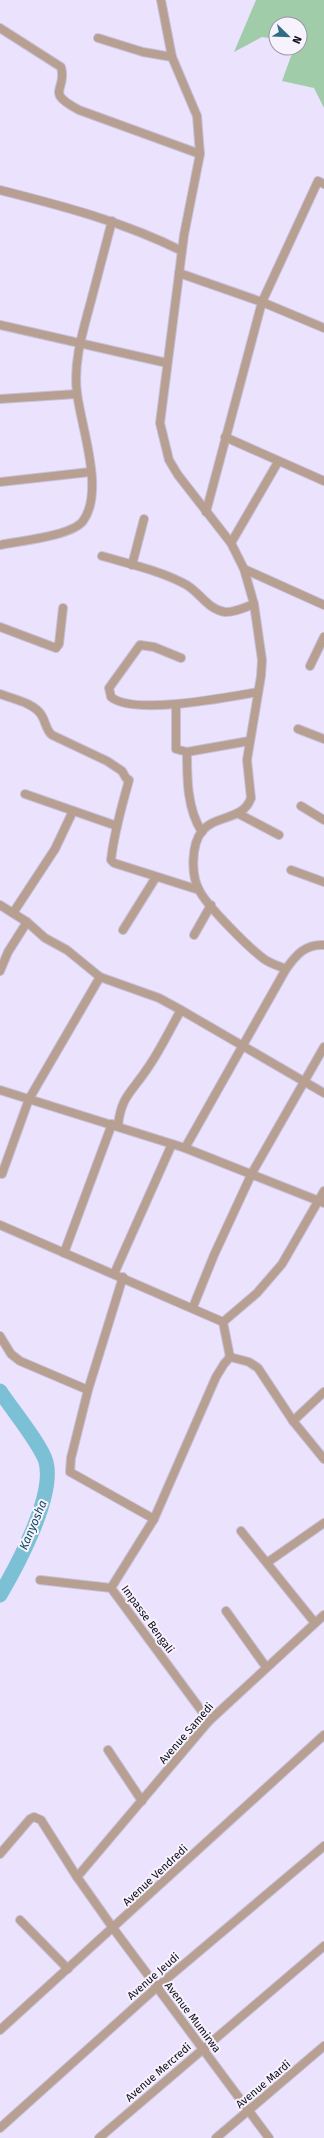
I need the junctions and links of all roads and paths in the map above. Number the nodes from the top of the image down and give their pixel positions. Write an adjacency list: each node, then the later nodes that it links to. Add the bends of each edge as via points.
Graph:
1 (162, 0): 4 (street)
2 (0, 28): 5 (street, via 61,67 63,73 58,92 59,97 66,103)
3 (98, 38): 4 (street, via 143,52)
4 (172, 57): 5 (street, via 197,116)
5 (200, 154): 9 (street)
6 (324, 184): 11 (street, via 318,181)
7 (0, 190): 8 (street)
8 (112, 221): 9 (street, via 150,235); 14 (street)
9 (182, 251): 10 (street)
10 (179, 273): 11 (street); 15 (street)
11 (262, 302): 13 (street); 18 (street)
12 (0, 325): 14 (street)
13 (324, 328)
14 (79, 344): 15 (street); 16 (street)
15 (167, 363): 23 (street, via 160,423 163,443 178,475)
16 (77, 394): 17 (street); 20 (street, via 87,439)
17 (0, 399)
18 (225, 437): 19 (street); 23 (street)
19 (278, 462): 22 (street); 25 (street)
20 (90, 472): 21 (street); 26 (street, via 93,497 83,522 68,531)
21 (0, 482)
22 (324, 482)
23 (206, 512): 25 (street)
24 (144, 518): 28 (street)
25 (231, 543): 29 (street)
26 (0, 544)
27 (102, 556): 28 (street)
28 (132, 565): 30 (street, via 186,584 206,604 217,610 227,612)
29 (244, 569): 30 (street); 31 (street)
30 (254, 604): 37 (street, via 262,660)
31 (324, 605)
32 (63, 608): 33 (street, via 59,644 56,648)
33 (0, 627)
34 (324, 637): 36 (street)
35 (180, 658): 39 (street, via 140,644 109,688 113,699 135,704)
36 (310, 666)
37 (258, 692): 39 (street); 42 (street)
38 (0, 694): 49 (street, via 37,710 52,736 107,761 122,771 129,780)
39 (176, 705): 43 (street, via 176,750)
40 (298, 729): 41 (street)
41 (324, 739)
42 (249, 741): 43 (street); 47 (street, via 248,775 251,798)
43 (187, 752): 50 (street, via 187,778 193,819)
44 (25, 794): 46 (street)
45 (301, 806): 48 (street)
46 (73, 811): 49 (street); 58 (street, via 55,849)
47 (239, 814): 50 (street, via 213,824); 51 (street)
48 (324, 820)
49 (117, 826): 53 (street, via 111,860)
50 (202, 832): 55 (street, via 194,860 194,875)
51 (279, 835)
52 (291, 870): 54 (street)
53 (156, 876): 55 (street); 60 (street)
54 (324, 882)
55 (199, 890): 57 (street)
56 (0, 905): 58 (street)
57 (211, 905): 61 (street); 63 (street, via 265,960)
58 (12, 913): 59 (street)
59 (27, 922): 64 (street, via 8,952); 65 (street)
60 (124, 930)
61 (194, 935)
62 (324, 945): 63 (street, via 306,947)
63 (286, 969): 67 (street)
64 (0, 971)
65 (100, 977): 66 (street, via 159,998); 72 (street)
66 (181, 1010): 67 (street); 73 (street, via 147,1070 126,1095)
67 (243, 1044): 69 (street); 75 (street)
68 (324, 1047): 69 (street)
69 (304, 1081): 71 (street); 76 (street)
70 (0, 1090): 72 (street)
71 (324, 1093)
72 (29, 1099): 73 (street); 77 (street)
73 (115, 1125): 74 (street); 81 (street)
74 (172, 1144): 75 (street); 82 (street)
75 (185, 1148): 76 (street)
76 (252, 1173): 79 (street); 83 (street)
77 (2, 1174)
78 (324, 1191): 79 (street)
79 (321, 1202): 84 (street, via 282,1264 257,1293)
80 (0, 1225): 81 (street)
81 (64, 1253): 82 (street)
82 (118, 1276): 83 (street); 87 (street)
83 (193, 1307): 84 (street)
84 (223, 1322): 86 (street)
85 (0, 1336): 87 (street, via 11,1354 20,1361)
86 (230, 1357): 89 (street, via 249,1362 258,1368); 91 (street, via 216,1377)
87 (88, 1390): 91 (street, via 71,1458 70,1472)
88 (324, 1392): 89 (street)
89 (293, 1421): 90 (street)
90 (324, 1459)
91 (154, 1519): 96 (street)
92 (324, 1523): 94 (street)
93 (241, 1531): 94 (street)
94 (268, 1562): 99 (street)
95 (40, 1580): 96 (street, Impasse Bengali)
96 (111, 1588): 101 (street, Impasse Bengali)
97 (226, 1611): 100 (street)
98 (324, 1615): 99 (street, Avenue Samedi)
99 (315, 1623): 100 (street, Avenue Samedi)
100 (266, 1667): 101 (street, Avenue Samedi)
101 (209, 1721): 104 (street, Avenue Samedi)
102 (324, 1735): 109 (street, Avenue Vendredi)
103 (108, 1750): 104 (street)
104 (142, 1801): 107 (street, Avenue Samedi)
105 (324, 1846): 112 (street, Avenue Jeudi)
106 (0, 1854): 107 (street, Avenue Mumirwa, via 30,1818 38,1818)
107 (77, 1877): 109 (street, Avenue Mumirwa)
108 (20, 1920): 111 (street)
109 (113, 1928): 111 (street, Avenue Vendredi); 112 (street, Avenue Mumirwa)
110 (324, 1946): 115 (street, Avenue Mercredi)
111 (68, 1969): 113 (street, Avenue Vendredi)
112 (157, 1987): 115 (street, Avenue Mumirwa); 117 (street, Avenue Jeudi)
113 (0, 2030)
114 (324, 2046): 116 (street, Avenue Mardi)
115 (203, 2048): 116 (street, Avenue Mumirwa); 118 (street, Avenue Mercredi)
116 (249, 2110): 119 (street, Avenue Mardi); 120 (street, Avenue Mumirwa)
117 (0, 2128)
118 (99, 2138)
119 (216, 2138)
120 (269, 2138)

